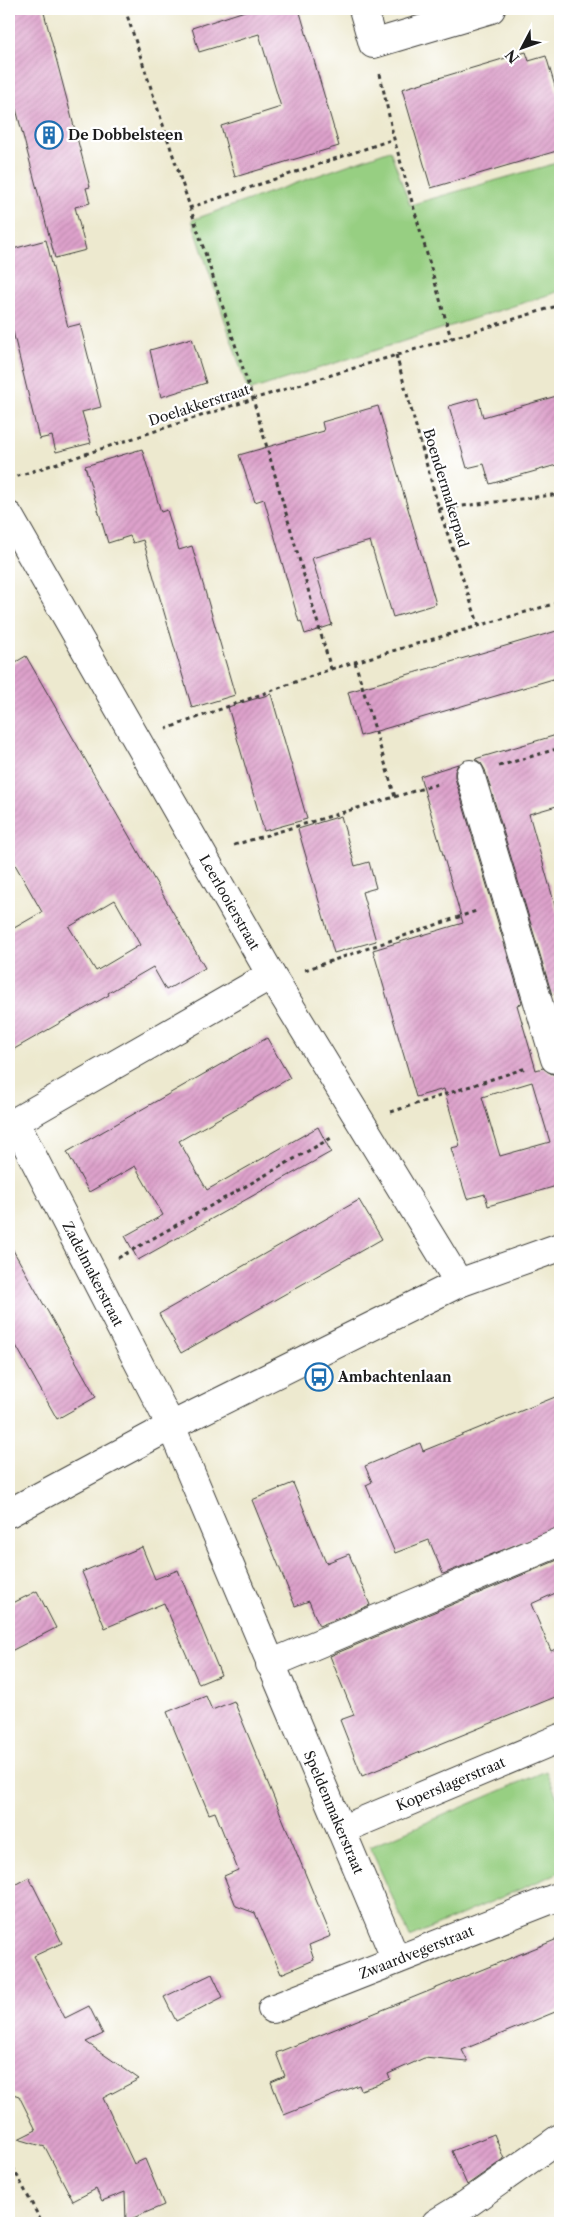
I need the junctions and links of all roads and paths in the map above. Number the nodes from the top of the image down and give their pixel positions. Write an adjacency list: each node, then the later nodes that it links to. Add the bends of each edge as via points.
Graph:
1 (125, 9): 6 (path)
2 (363, 9): 4 (street)
3 (491, 9): 4 (street)
4 (374, 44): 5 (path)
5 (394, 139): 6 (path); 8 (path)
6 (189, 208): 10 (path)
7 (560, 305): 8 (path, Doelakkerstraat)
8 (451, 338): 9 (path, Doelakkerstraat)
9 (396, 355): 10 (path, Doelakkerstraat); 13 (path, Boendermakerpad)
10 (253, 399): 11 (path, Doelakkerstraat); 18 (path)
11 (9, 479)
12 (560, 494): 13 (path)
13 (439, 509): 16 (path, Boendermakerpad)
14 (9, 516): 19 (street, Leerlooierstraat)
15 (560, 602): 16 (path)
16 (479, 626): 17 (path)
17 (355, 662): 18 (path); 22 (path)
18 (331, 669): 19 (path)
19 (136, 740): 23 (street, Leerlooierstraat)
20 (560, 748): 21 (path)
21 (470, 774): 22 (path); 24 (street)
22 (395, 797): 23 (path)
23 (202, 855): 25 (street, Leerlooierstraat)
24 (508, 900): 25 (path); 26 (street)
25 (272, 978): 27 (street, Zadelmakerstraat); 28 (street, Leerlooierstraat)
26 (557, 1058): 28 (path)
27 (12, 1117): 30 (street, Zadelmakerstraat)
28 (360, 1122): 30 (path); 31 (street, Leerlooierstraat)
29 (560, 1247): 31 (street)
30 (93, 1272): 32 (street, Zadelmakerstraat)
31 (459, 1283): 32 (street)
32 (171, 1426): 33 (street); 35 (street, Speldenmakerstraat)
33 (9, 1513)
34 (560, 1542): 35 (street)
35 (270, 1664): 37 (street, Speldenmakerstraat)
36 (560, 1738): 37 (street, Koperslagerstraat)
37 (341, 1830): 39 (street, Speldenmakerstraat)
38 (560, 1896): 39 (street, Zwaardvegerstraat)
39 (396, 1960): 40 (street, Zwaardvegerstraat)
40 (272, 2009)
41 (560, 2138): 44 (street)
42 (9, 2160): 43 (path)
43 (42, 2223)
44 (436, 2223)

